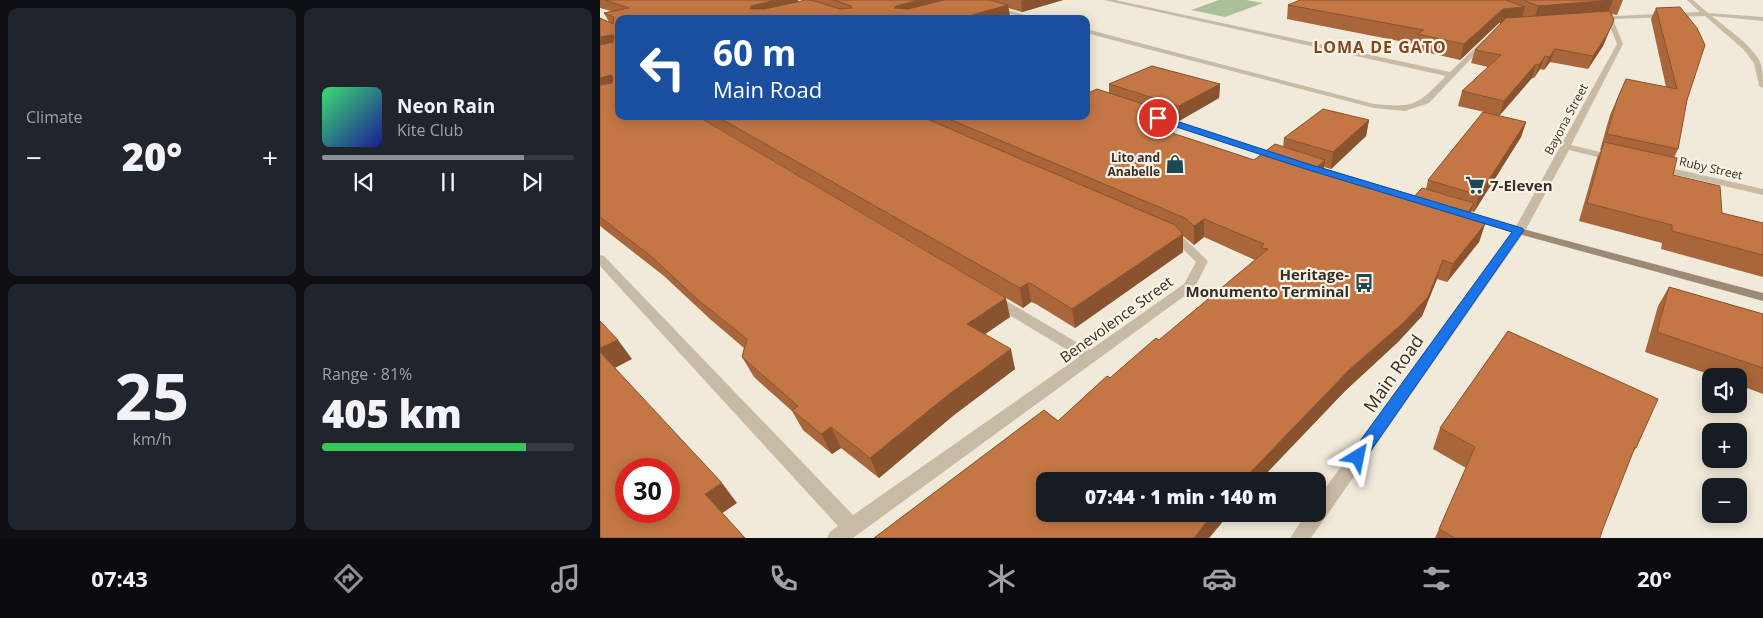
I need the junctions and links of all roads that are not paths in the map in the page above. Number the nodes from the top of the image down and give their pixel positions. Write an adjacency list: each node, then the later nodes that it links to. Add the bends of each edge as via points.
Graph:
1 (1107, 0): 5 (street)
2 (1690, 0): 6 (street)
3 (966, 1): 7 (street)
4 (1151, 1): 5 (street)
5 (1133, 6): 13 (street)
6 (1705, 13): 8 (street); 10 (street); 14 (street, via 1757,63)
7 (1021, 15)
8 (1608, 17): 9 (street); 16 (street, Bayona Street, via 1620,44)
9 (1590, 18)
10 (1763, 19)
11 (1090, 32): 13 (street, via 1374,106 1405,109 1426,101)
12 (1494, 33): 13 (street)
13 (1452, 75)
14 (1763, 86)
15 (1142, 113): 21 (main road)
16 (1566, 147): 17 (street); 21 (street, Bayona Street)
17 (1622, 160)
18 (1650, 166): 19 (street, Ruby Street)
19 (1763, 192)
20 (1153, 228): 25 (street, Benevolence Street, via 1180,240 1202,261 1188,286)
21 (1519, 230): 24 (main road); 28 (street, Main Road)
22 (600, 259): 26 (street)
23 (980, 291): 25 (street)
24 (1763, 296)
25 (1091, 357): 26 (street, Benevolence Street)
26 (852, 526): 27 (street, Benevolence Street)
27 (837, 538)
28 (1300, 538)

